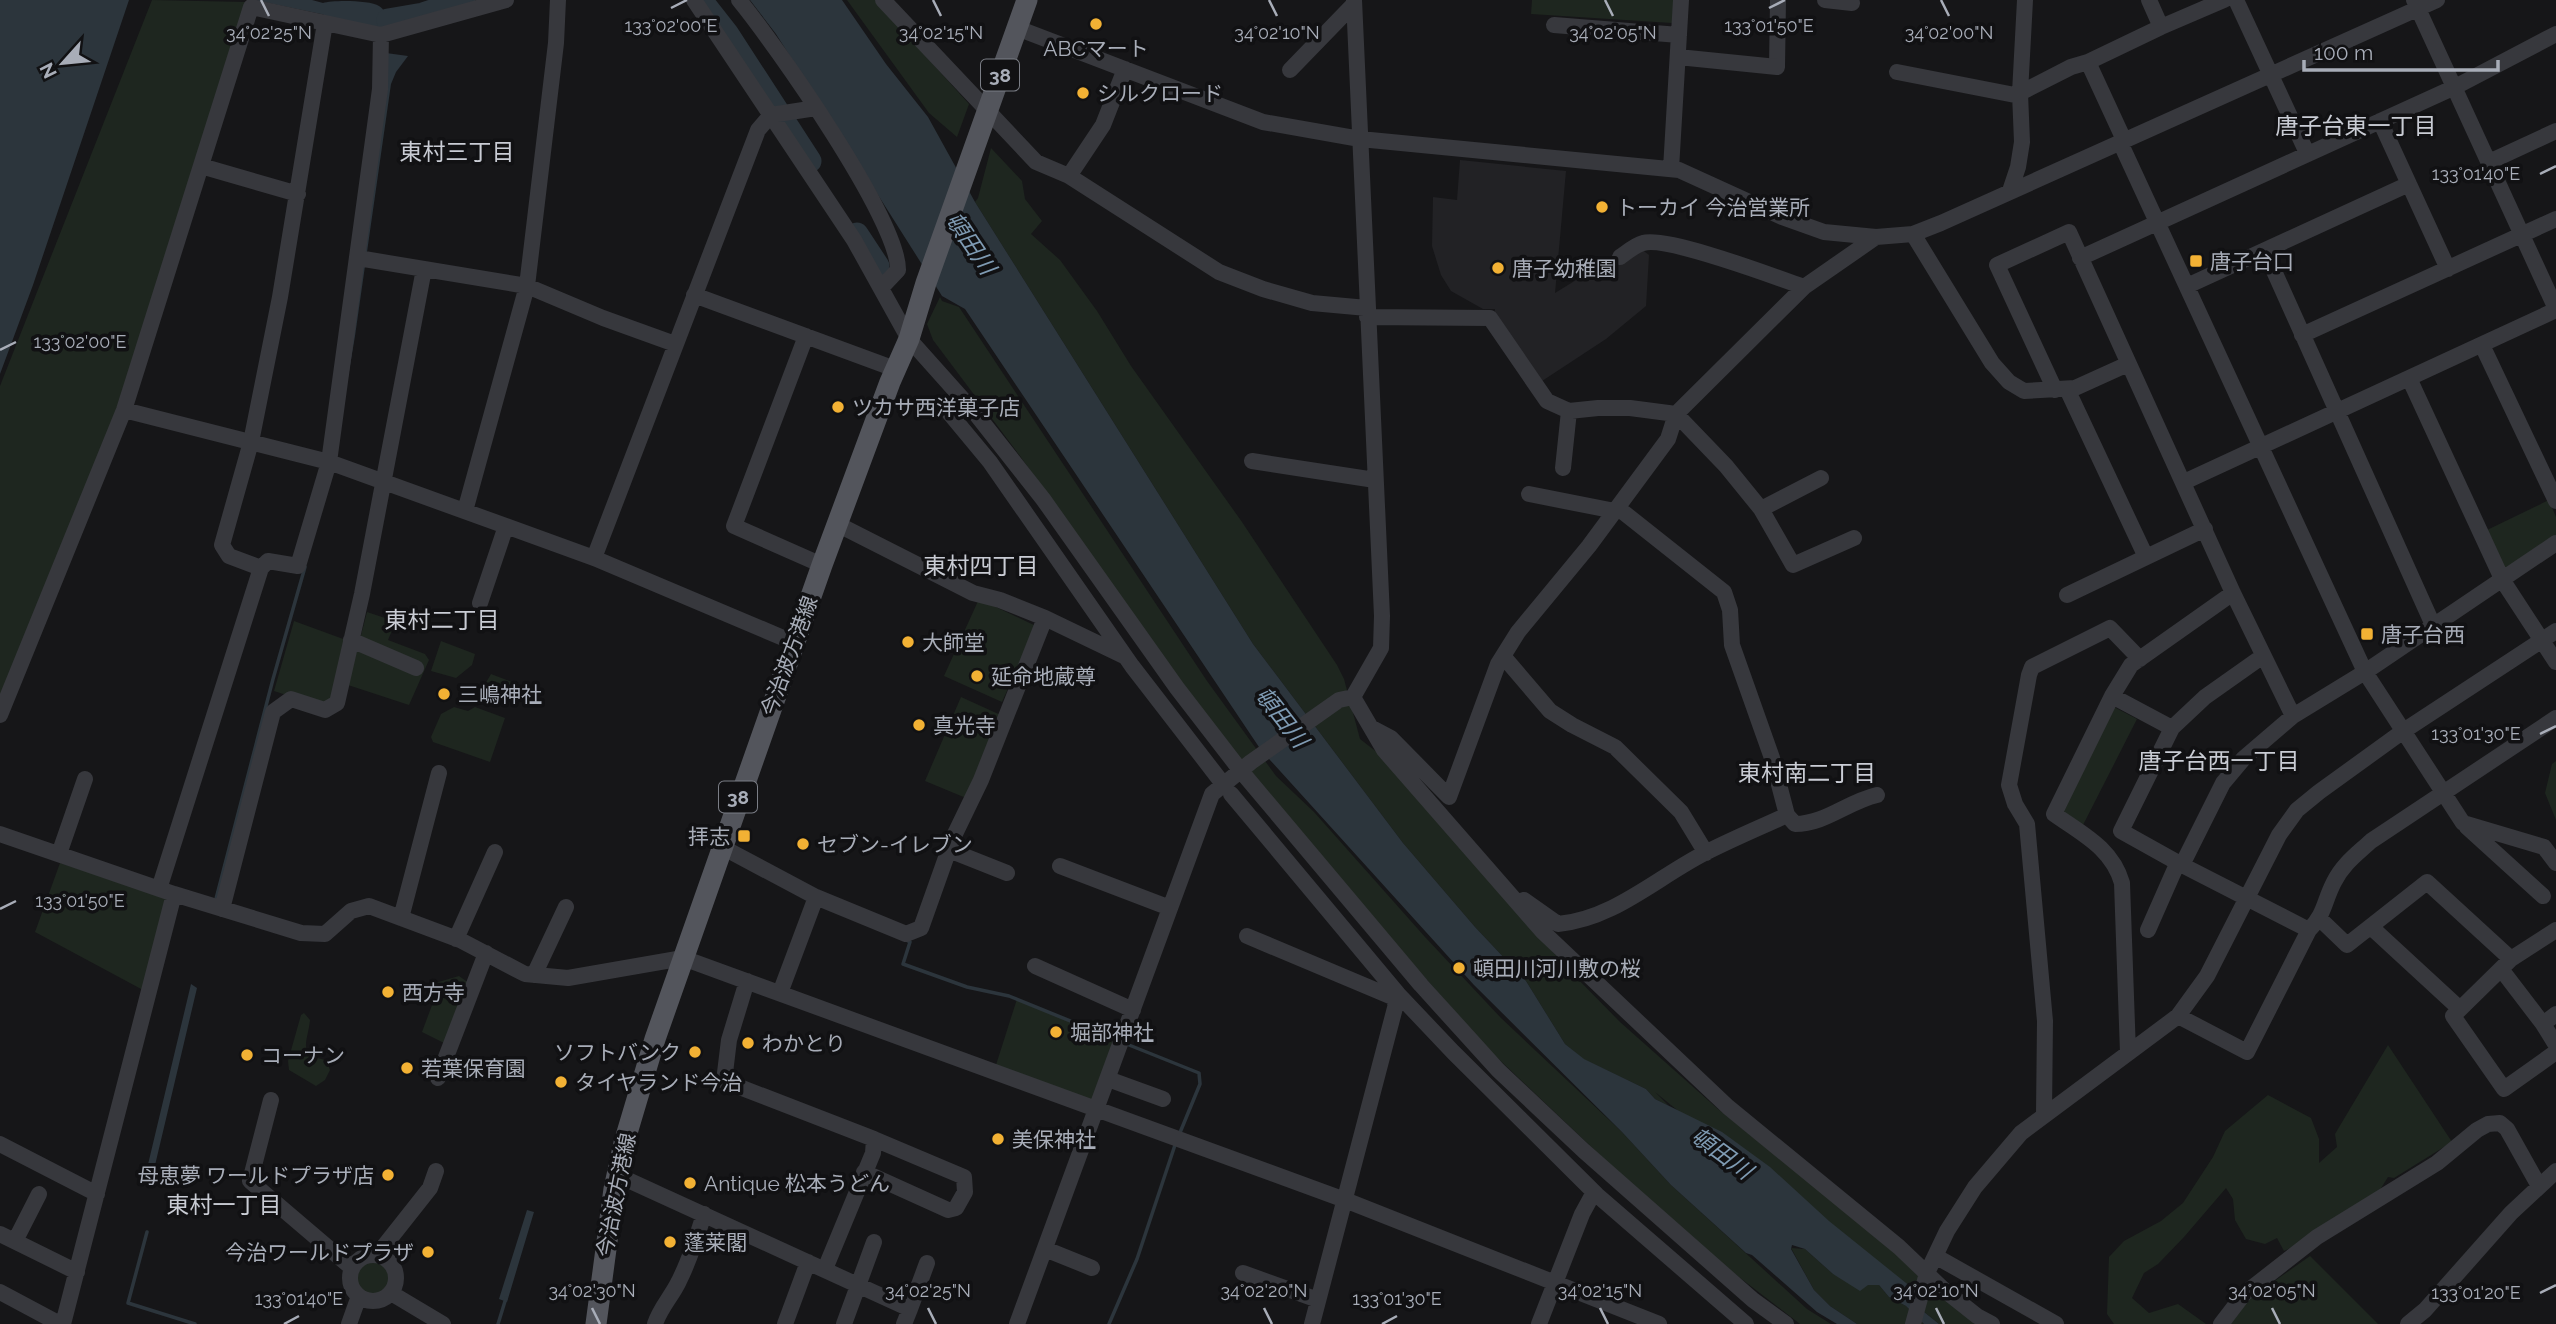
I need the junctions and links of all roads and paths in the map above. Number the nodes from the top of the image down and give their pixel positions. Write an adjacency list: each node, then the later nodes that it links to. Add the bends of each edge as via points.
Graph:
1 (506, 0): 23 (street)
2 (558, 0): 59 (street)
3 (694, 0): 35 (street)
4 (739, 0): 33 (street)
5 (883, 0): 34 (street)
6 (1027, 0): 21 (main road, 今治波方港線 / 38)
7 (1681, 0): 24 (street)
8 (1777, 0): 25 (street, via 1777,67)
9 (1825, 0): 16 (street)
10 (2026, 0): 32 (street)
11 (2149, 0): 20 (street)
12 (2224, 0): 20 (street)
13 (2236, 0): 30 (street)
14 (2437, 0): 17 (street)
15 (1354, 2): 28 (street); 38 (street)
16 (1852, 3)
17 (2416, 4): 30 (street); 31 (street)
18 (325, 23): 23 (street); 42 (street, via 251,7); 47 (street)
19 (1554, 25): 24 (street)
20 (2161, 27): 26 (street)
21 (1017, 28): 27 (street); 34 (main road, 今治波方港線 / 38)
22 (2556, 34): 31 (street)
23 (381, 35): 55 (street, via 380,89)
24 (1679, 35): 25 (street)
25 (1678, 57): 43 (street)
26 (2088, 62): 32 (street, via 2071,66); 39 (street)
27 (1125, 69): 38 (street, via 1263,122); 44 (street, via 1103,125)
28 (1290, 70)
29 (1896, 72): 32 (street)
30 (2272, 75): 39 (street); 40 (street)
31 (2455, 87): 36 (street); 41 (street)
32 (2020, 94): 46 (street, via 2022,142)
33 (816, 108): 35 (street); 62 (street, via 875,204 898,259 898,270)
34 (986, 111): 44 (street, via 1036,162); 68 (main road, 今治波方港線 / 38)
35 (771, 115): 62 (street); 63 (street, via 758,130)
36 (2380, 121): 40 (street); 45 (street)
37 (2556, 131): 41 (street)
38 (1360, 139): 43 (street); 65 (street)
39 (2122, 141): 46 (street); 49 (street)
40 (2307, 153): 49 (street)
41 (2489, 162): 51 (street)
42 (201, 166): 47 (street); 76 (street)
43 (1671, 169): 52 (street, via 1824,232)
44 (1069, 176): 65 (street, via 1219,272 1312,303)
45 (2409, 184): 53 (street); 58 (street)
46 (2010, 191): 50 (street)
47 (298, 194): 80 (street)
48 (2556, 219): 51 (street)
49 (2158, 223): 56 (street); 60 (street)
50 (1913, 234): 52 (street); 74 (street, via 1992,363 2009,382 2024,391)
51 (2521, 235): 58 (street); 64 (street)
52 (1876, 237): 61 (street)
53 (2265, 251): 60 (street); 66 (street)
54 (1620, 257): 61 (street, via 1642,243 1665,243)
55 (358, 258): 57 (street); 83 (street)
56 (2080, 258): 71 (street); 74 (street, via 2069,232 1997,265)
57 (424, 269): 59 (street); 87 (street)
58 (2448, 269): 66 (street)
59 (527, 286): 69 (street); 93 (street)
60 (2187, 286): 81 (street)
61 (1804, 287): 79 (street)
62 (881, 288): 68 (street)
63 (694, 295): 67 (street); 69 (street)
64 (2556, 309): 70 (street)
65 (1367, 312): 77 (street, via 1490,318 1547,401); 86 (street)
66 (2302, 335): 78 (street)
67 (806, 336): 72 (street); 101 (street, via 734,526)
68 (909, 339): 72 (main road, 今治波方港線 / 38); 127 (street, via 1043,499 1177,688)
69 (675, 344): 100 (street)
70 (2482, 345): 73 (street); 90 (street)
71 (2128, 364): 74 (street); 88 (street)
72 (895, 369): 94 (main road, 今治波方港線 / 38)
73 (2409, 377): 78 (street); 103 (street)
74 (2061, 390): 99 (street)
75 (941, 403): 114 (street, via 990,462)
76 (124, 410): 80 (street); 121 (street)
77 (1569, 411): 79 (street, via 1630,408); 84 (street)
78 (2336, 412): 81 (street); 108 (street)
79 (1676, 414): 91 (street, via 1668,439); 92 (street)
80 (251, 442): 83 (street); 102 (street, via 222,545 229,556)
81 (2260, 446): 88 (street); 118 (street)
82 (1252, 461): 86 (street)
83 (329, 462): 87 (street); 102 (street, via 298,566 268,561)
84 (1563, 468)
85 (1821, 478): 92 (street)
86 (1375, 480): 120 (street, via 1381,648)
87 (383, 482): 93 (street); 110 (street)
88 (2183, 482): 96 (street)
89 (1529, 494): 91 (street)
90 (2556, 501)
91 (1617, 509): 112 (street); 134 (street, via 1724,592 1732,645)
92 (1761, 509): 97 (street, via 1793,565)
93 (465, 511): 95 (street)
94 (837, 524): 101 (main road, 今治波方港線 / 38); 107 (street, via 973,593)
95 (506, 526): 100 (street); 106 (street)
96 (2205, 529): 99 (street); 104 (street)
97 (1854, 538)
98 (2556, 544): 103 (street)
99 (2146, 557): 105 (street)
100 (594, 558): 111 (street)
101 (822, 565): 111 (main road, 今治波方港線 / 38)
102 (261, 568): 147 (street)
103 (2503, 581): 108 (street); 109 (street)
104 (2234, 593): 113 (street); 115 (street)
105 (2067, 595)
106 (480, 603)
107 (1045, 618): 114 (street); 138 (street)
108 (2434, 625): 118 (street)
109 (2549, 636): 116 (street); 126 (street)
110 (351, 640): 117 (street); 153 (street, via 337,703 325,710 291,699 273,712)
111 (795, 643): 137 (main road, 今治波方港線 / 38)
112 (1503, 656): 125 (street, via 1449,797 1391,738); 140 (street, via 1550,711 1615,747 1681,812)
113 (2263, 656): 122 (street); 124 (street, via 2205,697)
114 (1126, 657): 130 (street)
115 (2140, 659): 119 (street); 182 (street, via 2110,628 2032,667 2029,675 2008,785 2028,824 2045,1021)
116 (2556, 662)
117 (416, 668)
118 (2365, 672): 122 (street); 126 (street)
119 (2112, 695): 124 (street); 176 (street, via 2054,814 2100,847 2119,871)
120 (1346, 698): 125 (street); 127 (street)
121 (0, 715)
122 (2293, 716): 143 (street, via 2244,758 2223,783)
123 (2556, 718): 132 (street)
124 (2172, 728): 143 (street, via 2121,831)
125 (1374, 729): 146 (street, via 1384,750)
126 (2402, 732): 132 (street); 149 (street, via 2297,810)
127 (1246, 767): 152 (street, via 1212,794); 227 (street, via 1421,985 1498,1070 1584,1151)
128 (439, 773): 154 (street)
129 (85, 779): 141 (street)
130 (1220, 780)
131 (1231, 794): 165 (street)
132 (2444, 794): 135 (street); 155 (street, via 2371,841 2346,863)
133 (1877, 795): 134 (street, via 1858,799 1811,824 1795,824)
134 (1787, 815): 140 (street)
135 (2463, 823): 142 (street, via 2544,848); 148 (street)
136 (0, 834): 141 (street)
137 (722, 846): 150 (street); 162 (main road, 今治波方港線 / 38)
138 (949, 850): 145 (street); 150 (street, via 921,928 906,934)
139 (495, 852): 160 (street)
140 (1706, 853): 146 (street, via 1605,913 1579,923 1558,924)
141 (59, 854): 147 (street)
142 (2556, 863)
143 (2180, 864): 149 (street); 157 (street)
144 (1060, 866): 152 (street)
145 (1007, 873)
146 (1502, 884): 207 (street, via 1543,932 1718,1098 1899,1247)
147 (166, 892): 153 (street); 191 (street)
148 (2543, 895)
149 (2246, 896): 155 (street); 172 (street, via 2207,976)
150 (817, 897): 168 (street)
151 (566, 907): 166 (street)
152 (1170, 908): 171 (street)
153 (222, 909): 154 (street, via 301,933 325,934 351,911 369,906)
154 (401, 918): 160 (street)
155 (2315, 924): 156 (street, via 2347,945); 172 (street, via 2247,1052)
156 (2371, 928): 163 (street, via 2427,882); 170 (street)
157 (2148, 930)
158 (2556, 930): 163 (street)
159 (1247, 936): 169 (street)
160 (456, 939): 161 (street)
161 (485, 953): 166 (street); 177 (street)
162 (683, 958): 166 (street, via 568,978); 167 (street); 188 (main road, 今治波方港線 / 38, via 640,1086)
163 (2506, 964): 170 (street); 173 (street)
164 (1035, 966): 171 (street)
165 (1375, 967): 169 (street); 190 (street)
166 (534, 975)
167 (747, 982): 168 (street); 183 (street, via 729,1040 724,1081)
168 (780, 993): 181 (street)
169 (1392, 997): 193 (street, via 1396,1004)
170 (2460, 1009): 175 (street, via 2453,1016 2504,1089)
171 (1133, 1010): 178 (street)
172 (2178, 1016): 176 (street)
173 (2549, 1019): 174 (street)
174 (2556, 1045)
175 (2556, 1052)
176 (2128, 1053): 182 (street)
177 (438, 1078)
178 (1108, 1079): 179 (street); 181 (street)
179 (1163, 1099)
180 (271, 1100): 202 (street, via 250,1181)
181 (1097, 1109): 193 (street); 197 (street)
182 (2044, 1113): 199 (street, via 1975,1187)
183 (874, 1139): 186 (street); 186 (street, via 964,1177 965,1192 956,1208 948,1210)
184 (0, 1144): 191 (street)
185 (436, 1171): 198 (street, via 430,1188)
186 (864, 1171): 204 (street)
187 (2556, 1171): 189 (street)
188 (617, 1175): 194 (street); 218 (main road, 今治波方港線 / 38)
189 (2539, 1186): 231 (street, via 2507,1129 2500,1123 2488,1124 2437,1163 2317,1237 2244,1294); 232 (street)
190 (1594, 1192): 208 (street); 226 (street)
191 (97, 1194): 205 (street)
192 (39, 1195): 195 (street)
193 (1345, 1200): 208 (street); 213 (street)
194 (704, 1214): 200 (street); 219 (street, via 689,1259)
195 (7, 1237): 205 (street)
196 (874, 1242): 209 (street)
197 (1045, 1249): 203 (street); 222 (street)
198 (377, 1255): 202 (street, via 362,1257); 210 (street, via 394,1267 397,1280)
199 (1935, 1256): 207 (street); 230 (street)
200 (808, 1262): 204 (street); 220 (street)
201 (927, 1263): 214 (street)
202 (352, 1268): 211 (street, via 351,1285)
203 (1092, 1268)
204 (825, 1269): 209 (street)
205 (77, 1272): 215 (street)
206 (1243, 1273): 213 (street)
207 (1925, 1279): 228 (street); 229 (street)
208 (1555, 1283): 224 (street); 225 (street)
209 (858, 1284): 214 (street); 221 (street)
210 (391, 1293): 211 (street, via 374,1301); 217 (street)
211 (359, 1296): 216 (street)
212 (2, 1299): 215 (street)
213 (1318, 1300): 223 (street)
214 (907, 1316)
215 (62, 1324)
216 (349, 1324)
217 (443, 1324)
218 (596, 1324)
219 (655, 1324)
220 (785, 1324)
221 (844, 1324)
222 (1017, 1324)
223 (1312, 1324)
224 (1539, 1324)
225 (1659, 1324)
226 (1746, 1324)
227 (1786, 1324)
228 (1913, 1324)
229 (1992, 1324)
230 (2056, 1324)
231 (2221, 1324)
232 (2408, 1324)

